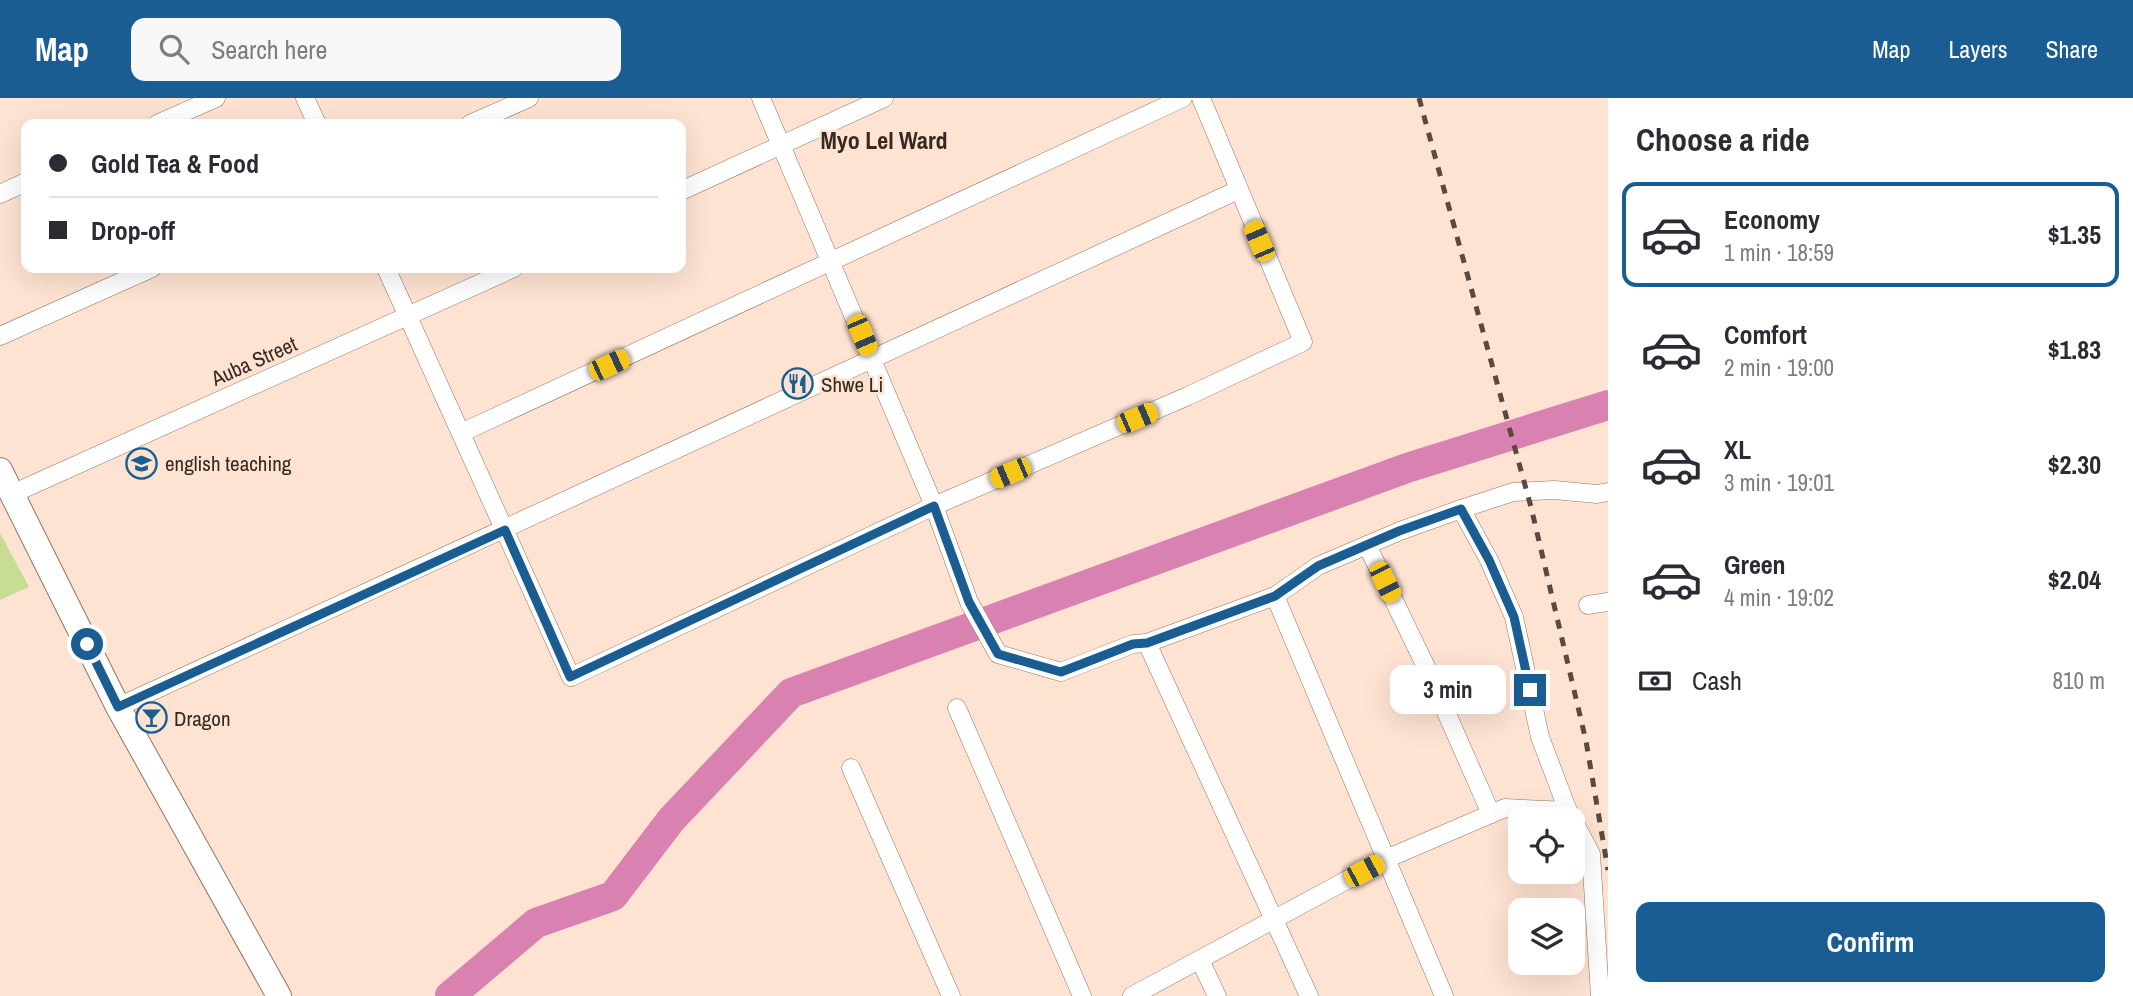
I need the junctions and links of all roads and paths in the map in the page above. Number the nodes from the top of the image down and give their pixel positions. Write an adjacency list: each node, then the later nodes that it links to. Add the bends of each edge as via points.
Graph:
1 (216, 98): 8 (street)
2 (305, 98): 9 (street)
3 (529, 98): 10 (street)
4 (761, 98): 11 (street)
5 (884, 98): 11 (street)
6 (1183, 98): 16 (street)
7 (1201, 98): 14 (street)
8 (168, 119)
9 (315, 119)
10 (481, 119)
11 (781, 145): 13 (street); 16 (street)
12 (21, 184): 15 (street)
13 (686, 189)
14 (1238, 190): 22 (street); 27 (street, via 1303,342)
15 (0, 194)
16 (830, 262): 22 (street); 23 (street)
17 (141, 273): 21 (street)
18 (388, 273): 20 (street)
19 (503, 273): 20 (street, Auba Street)
20 (409, 316): 23 (street); 26 (street, Auba Street)
21 (0, 336)
22 (872, 360): 27 (street); 29 (street)
23 (461, 433): 29 (street)
24 (0, 470): 26 (main road)
25 (1608, 492): 28 (street, via 1513,492)
26 (12, 494): 35 (main road)
27 (934, 506): 29 (street, via 570,677); 34 (street, via 969,602 998,654 1061,672 1133,644)
28 (1461, 509): 30 (street); 38 (street, via 1514,617 1540,737)
29 (505, 530): 35 (street)
30 (1367, 545): 31 (street, via 1318,566); 40 (street)
31 (1275, 596): 34 (street); 42 (street)
32 (1608, 602): 33 (street)
33 (1588, 606)
34 (1147, 643): 43 (street)
35 (118, 707): 45 (main road)
36 (957, 708): 47 (street)
37 (851, 768): 46 (street)
38 (1568, 807)
39 (1508, 808): 40 (street)
40 (1492, 814): 42 (street)
41 (1585, 842): 52 (street, via 1591,854)
42 (1386, 859): 43 (street); 51 (street)
43 (1275, 918): 44 (street); 50 (street)
44 (1200, 960): 48 (street); 49 (street)
45 (279, 996)
46 (951, 996)
47 (1082, 996)
48 (1132, 996)
49 (1217, 996)
50 (1309, 996)
51 (1444, 996)
52 (1600, 996)

